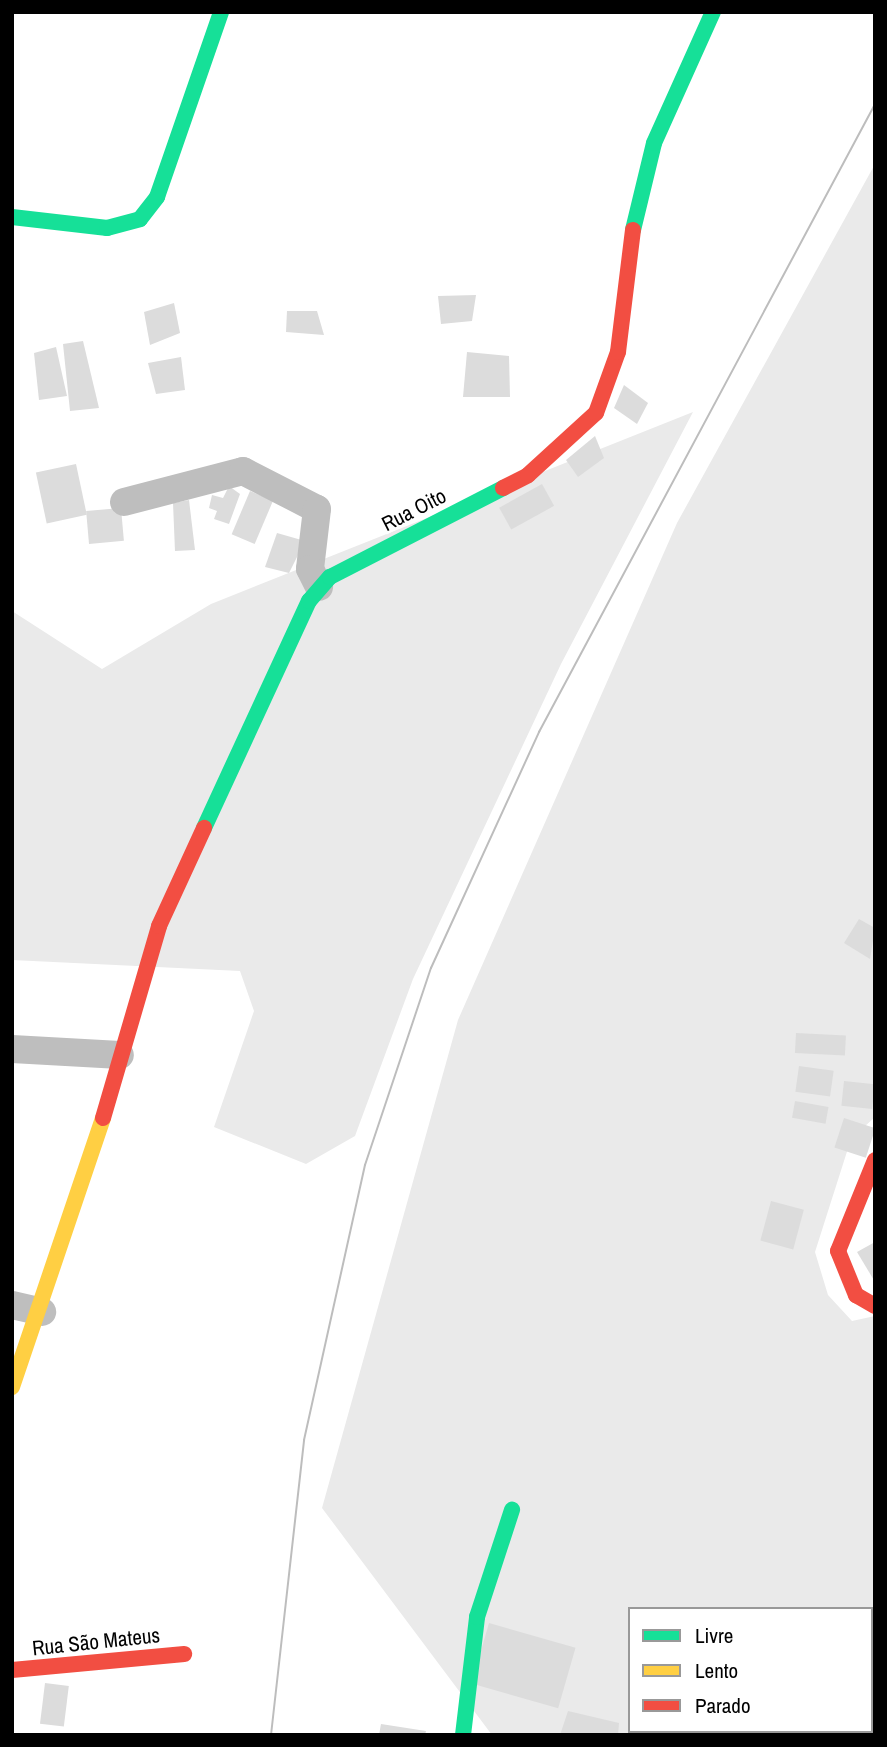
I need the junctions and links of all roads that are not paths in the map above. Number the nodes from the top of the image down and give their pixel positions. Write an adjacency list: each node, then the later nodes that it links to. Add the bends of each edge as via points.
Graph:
1 (221, 12): 3 (street, via 157,197 140,219 107,228)
2 (713, 12): 5 (street, Rua Oito, via 643,180 618,352 596,413 528,475)
3 (12, 217)
4 (124, 502): 5 (street, via 243,471 317,509 310,569)
5 (319, 587): 7 (street, via 189,854)
6 (12, 1049): 7 (street)
7 (120, 1055): 11 (street)
8 (875, 1160): 10 (street, via 838,1251 856,1295)
9 (12, 1305): 11 (street)
10 (875, 1306)
11 (42, 1312): 12 (street)
12 (12, 1387)
13 (512, 1510): 16 (street, via 477,1617)
14 (184, 1654): 15 (street, Rua São Mateus)
15 (12, 1670)
16 (463, 1735)

